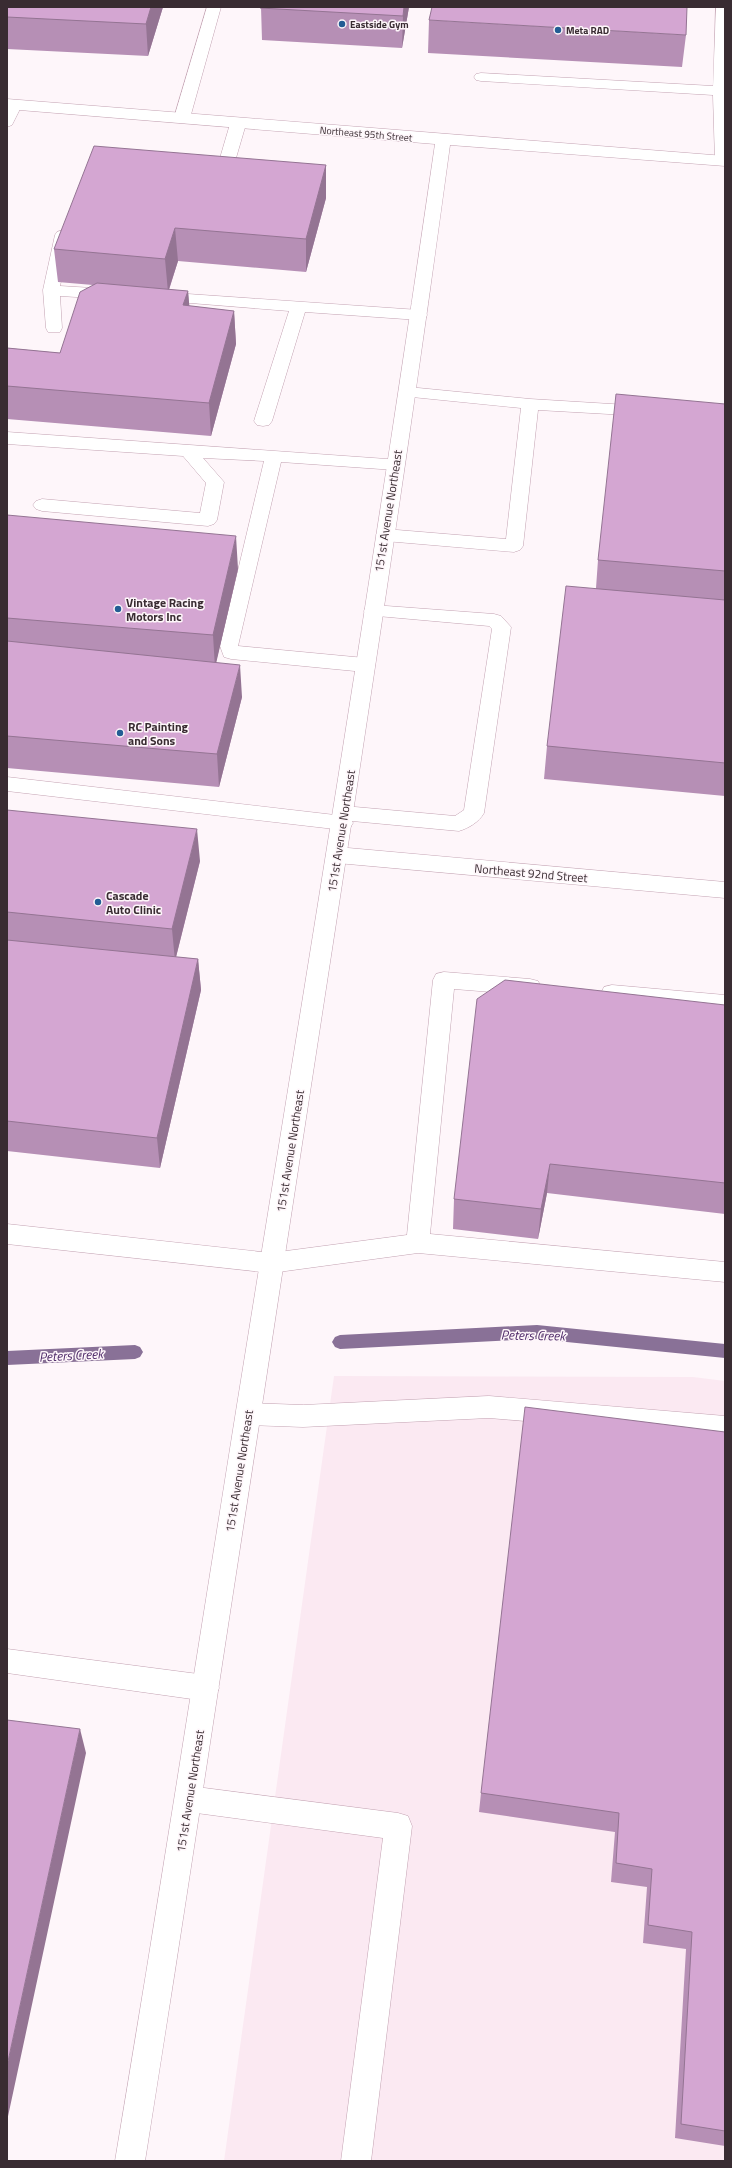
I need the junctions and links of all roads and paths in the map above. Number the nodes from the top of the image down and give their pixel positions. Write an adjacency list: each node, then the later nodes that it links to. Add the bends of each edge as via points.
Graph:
1 (214, 7): 6 (street)
2 (723, 7): 4 (street)
3 (481, 77): 4 (street)
4 (720, 91): 10 (street)
5 (10, 104): 6 (street, Northeast 95th Street); 7 (street)
6 (182, 118): 8 (street, Northeast 95th Street)
7 (7, 122)
8 (238, 124): 9 (street, Northeast 95th Street); 11 (street)
9 (443, 140): 10 (street, Northeast 95th Street); 17 (street, 151st Avenue Northeast)
10 (724, 161)
11 (222, 175)
12 (64, 234): 13 (street)
13 (50, 290): 14 (street); 18 (street)
14 (122, 295)
15 (146, 296): 16 (street)
16 (298, 307): 17 (street); 22 (street)
17 (419, 315): 19 (street, 151st Avenue Northeast)
18 (54, 328)
19 (408, 392): 20 (street); 26 (street, 151st Avenue Northeast)
20 (530, 404): 21 (street); 28 (street, via 514,546)
21 (661, 412)
22 (262, 421)
23 (7, 438): 24 (street)
24 (188, 451): 25 (street); 27 (street, via 215,482 208,520)
25 (274, 456): 26 (street); 30 (street, via 229,646 231,652)
26 (395, 464): 28 (street, 151st Avenue Northeast)
27 (42, 505)
28 (385, 535): 29 (street, 151st Avenue Northeast)
29 (373, 611): 30 (street, 151st Avenue Northeast); 32 (street, via 494,620 502,627 474,813 459,824)
30 (365, 665): 32 (street, 151st Avenue Northeast)
31 (7, 784): 32 (street)
32 (344, 818): 33 (street, 151st Avenue Northeast)
33 (337, 855): 34 (street, Northeast 92nd Street); 40 (street, 151st Avenue Northeast)
34 (725, 890)
35 (553, 989): 39 (street, via 444,980)
36 (592, 992): 37 (street)
37 (725, 1003)
38 (7, 1234): 40 (street)
39 (418, 1242): 40 (street); 41 (street)
40 (272, 1263): 42 (street, 151st Avenue Northeast)
41 (725, 1272)
42 (248, 1414): 43 (street, via 304,1416 489,1407); 45 (street, 151st Avenue Northeast)
43 (725, 1427)
44 (7, 1661): 45 (street)
45 (206, 1688): 46 (street, 151st Avenue Northeast)
46 (190, 1799): 47 (street, 151st Avenue Northeast); 48 (street, via 398,1826)
47 (130, 2161)
48 (356, 2161)

